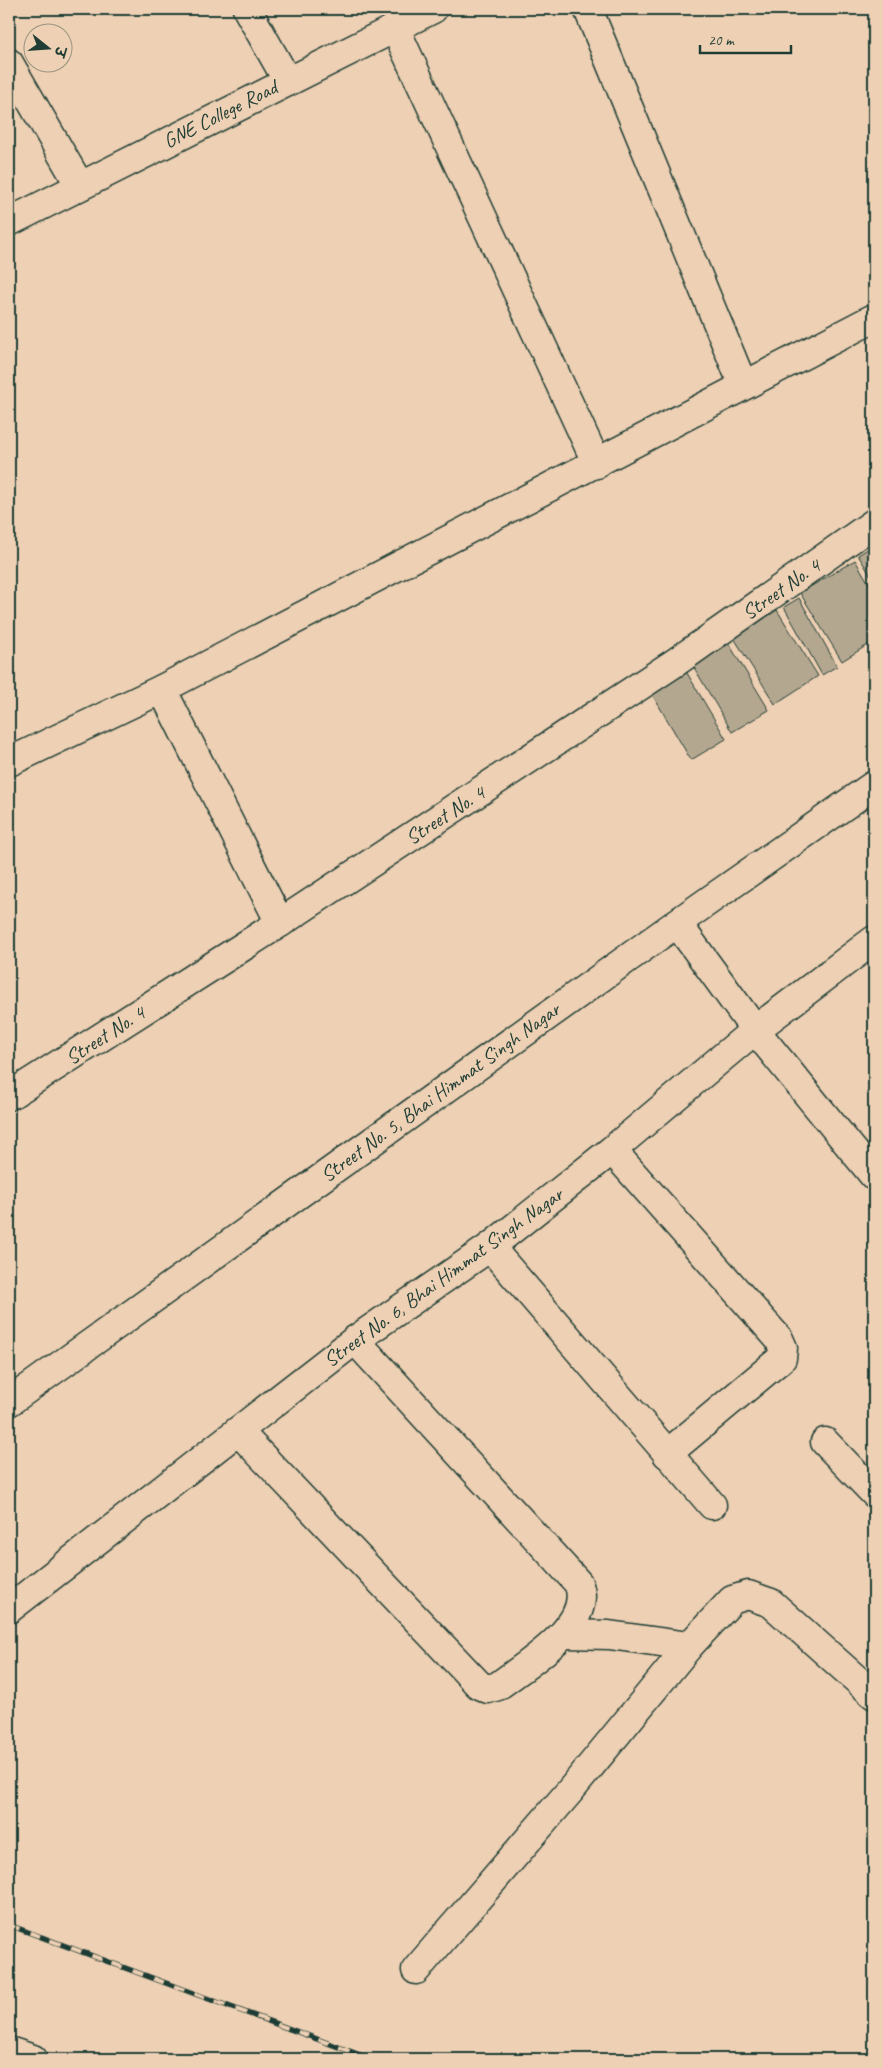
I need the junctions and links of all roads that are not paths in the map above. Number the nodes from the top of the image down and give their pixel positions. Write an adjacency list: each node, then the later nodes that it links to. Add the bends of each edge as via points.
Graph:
1 (247, 9): 6 (street)
2 (433, 9): 4 (street, GNE College Road)
3 (588, 9): 10 (street)
4 (395, 28): 6 (street, GNE College Road); 11 (street)
5 (9, 63): 7 (street)
6 (287, 80): 7 (street, GNE College Road)
7 (80, 186): 8 (street, GNE College Road)
8 (9, 222)
9 (874, 318): 10 (street)
10 (743, 385): 11 (street)
11 (597, 464): 13 (street)
12 (874, 523): 16 (street, Street No. 4, via 676,662)
13 (162, 690): 14 (street); 16 (street)
14 (9, 762)
15 (874, 785): 17 (street, Street No. 5, Bhai Himmat Singh Nagar)
16 (280, 923): 20 (street, Street No. 4)
17 (677, 923): 19 (street); 25 (street, Street No. 5, Bhai Himmat Singh Nagar)
18 (874, 940): 19 (street, Street No. 6, Bhai Himmat Singh Nagar)
19 (755, 1030): 21 (street, Street No. 6, Bhai Himmat Singh Nagar); 22 (street)
20 (9, 1096)
21 (612, 1150): 23 (street, Street No. 6, Bhai Himmat Singh Nagar); 28 (street, via 779,1339 783,1348 782,1358)
22 (874, 1176)
23 (490, 1248): 24 (street, Street No. 6, Bhai Himmat Singh Nagar); 28 (street)
24 (356, 1340): 26 (street, Street No. 6, Bhai Himmat Singh Nagar); 32 (street, via 578,1583 582,1591 580,1605)
25 (9, 1402)
26 (238, 1430): 31 (street, Street No. 6, Bhai Himmat Singh Nagar); 32 (street, via 479,1685 488,1689 498,1686)
27 (825, 1442): 29 (street)
28 (667, 1454): 30 (street)
29 (874, 1493)
30 (712, 1505)
31 (9, 1609)
32 (565, 1634): 33 (street, via 609,1635)
33 (689, 1646): 34 (street, via 732,1600 748,1595 771,1603); 35 (street)
34 (874, 1695)
35 (416, 1970)
36 (9, 2051): 37 (street)
37 (33, 2059)

